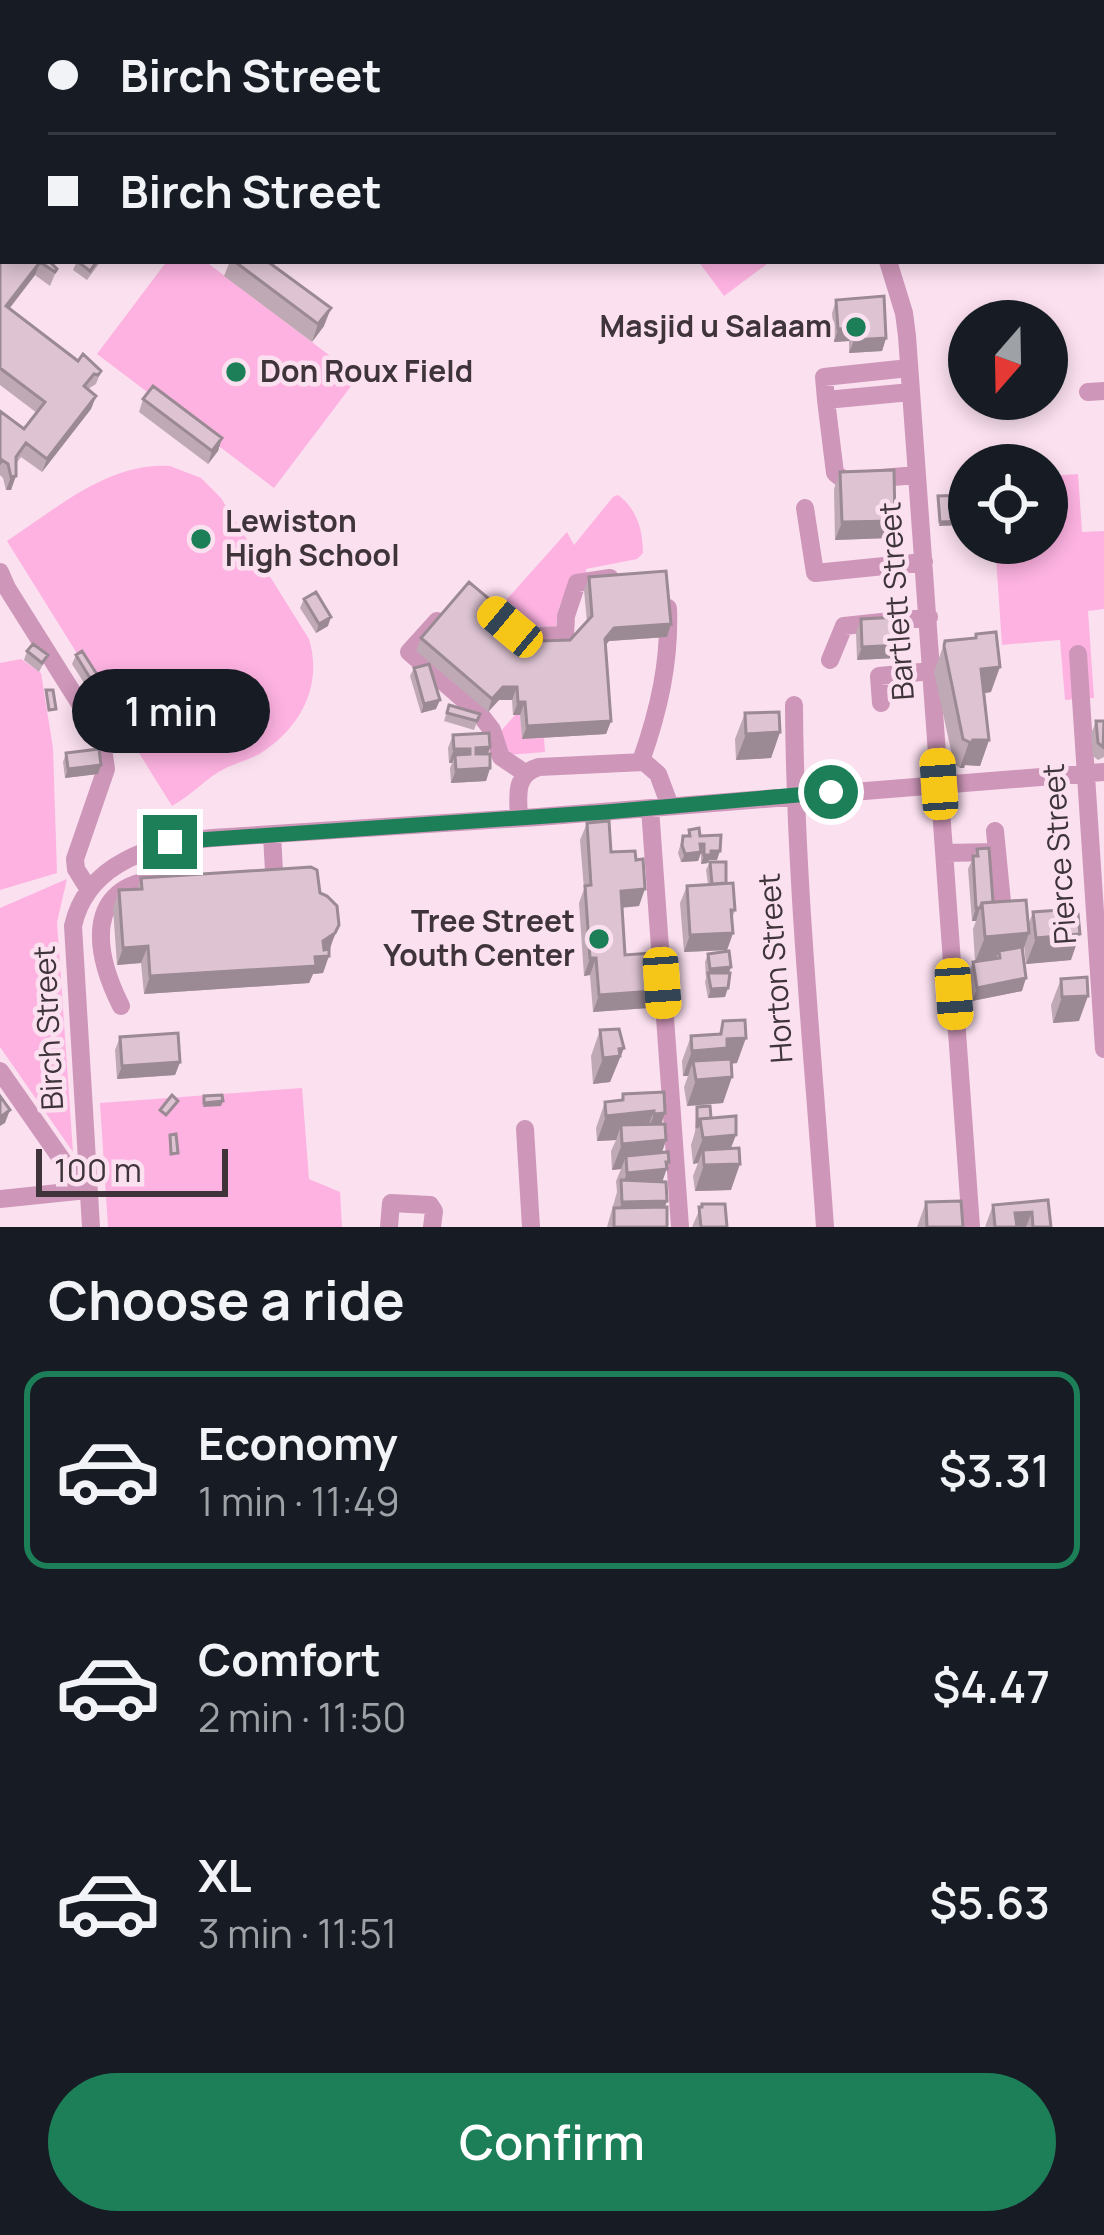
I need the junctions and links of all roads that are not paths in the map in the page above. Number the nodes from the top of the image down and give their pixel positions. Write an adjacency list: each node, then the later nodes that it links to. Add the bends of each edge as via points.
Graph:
1 (889, 264): 2 (street, Bartlett Street)
2 (909, 368): 3 (street, Bartlett Street); 4 (street, via 824,377)
3 (911, 392): 4 (street); 5 (street, Bartlett Street)
4 (826, 400): 5 (street, via 835,473 845,481)
5 (917, 475): 7 (street, Bartlett Street)
6 (805, 508): 7 (street, via 815,573)
7 (924, 562): 13 (street, Bartlett Street)
8 (0, 572): 32 (street, via 103,748 106,769 75,859)
9 (633, 576): 12 (street, via 578,584 566,635 526,636)
10 (668, 593): 19 (street, via 665,675)
11 (451, 605): 21 (street, via 409,652 487,720 502,757)
12 (495, 615)
13 (928, 617): 15 (street, via 844,626); 16 (street, Bartlett Street)
14 (1078, 654): 20 (street, Pierce Street)
15 (830, 660)
16 (932, 671): 17 (street, via 879,676); 22 (street, Bartlett Street)
17 (881, 704)
18 (794, 705): 23 (street, Horton Street)
19 (641, 761): 21 (street); 24 (street, via 658,774)
20 (1094, 772): 22 (street); 35 (street, Pierce Street)
21 (525, 773): 25 (street)
22 (939, 784): 23 (street); 29 (street, Bartlett Street)
23 (795, 794): 24 (street); 45 (street, Horton Street)
24 (660, 807): 25 (street); 44 (street)
25 (519, 818): 27 (street)
26 (995, 831): 28 (street)
27 (272, 835): 30 (street, via 283,871); 32 (street, via 158,846)
28 (997, 852): 29 (street); 33 (street)
29 (944, 854): 46 (street, Bartlett Street)
30 (253, 872)
31 (189, 877): 34 (street, via 147,880 110,901 103,955)
32 (89, 890): 38 (street, Birch Street, via 73,926)
33 (1001, 902)
34 (122, 1006)
35 (1104, 1049)
36 (0, 1071): 38 (street)
37 (525, 1129): 43 (street)
38 (87, 1190): 39 (street); 40 (street, Birch Street)
39 (0, 1199)
40 (91, 1227)
41 (389, 1227): 42 (street, via 391,1203 415,1202 430,1205)
42 (432, 1227)
43 (531, 1227)
44 (680, 1227)
45 (825, 1227)
46 (970, 1227)

